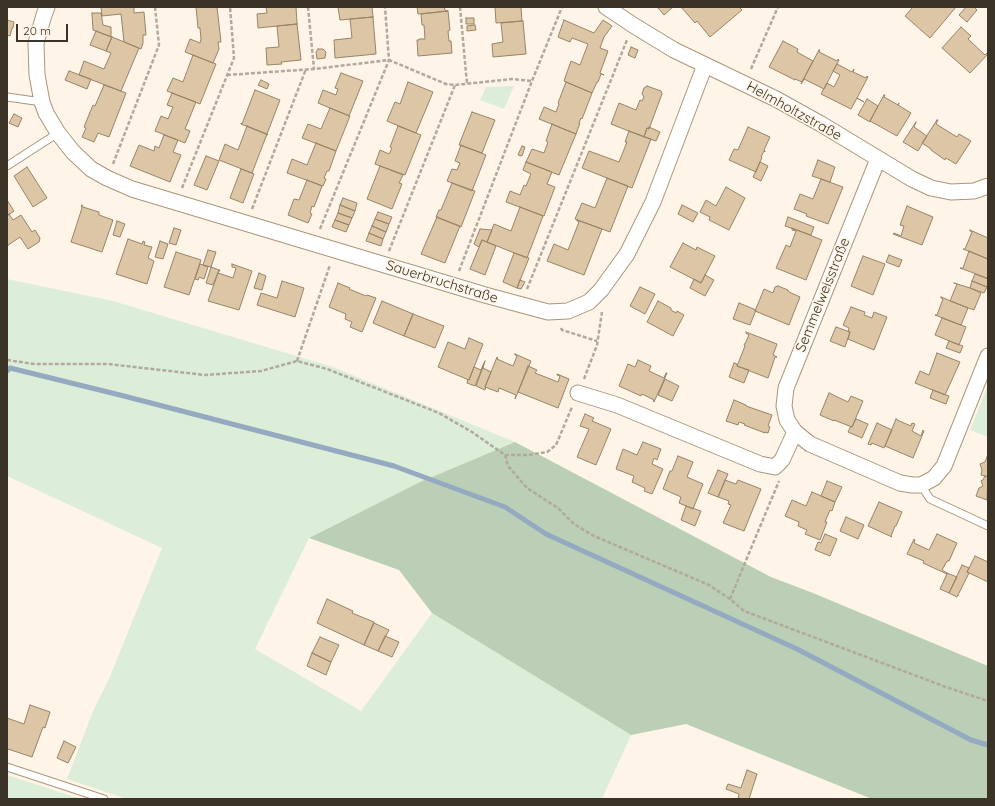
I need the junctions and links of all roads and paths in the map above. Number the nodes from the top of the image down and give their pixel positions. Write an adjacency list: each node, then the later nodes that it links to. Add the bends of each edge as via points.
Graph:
1 (47, 7): 21 (street, Sauerbruchstraße, via 36,43 37,75)
2 (155, 7): 25 (path, via 159,45)
3 (230, 7): 15 (path, via 234,58)
4 (308, 7): 13 (path)
5 (385, 7): 11 (path)
6 (460, 7): 18 (path)
7 (562, 7): 16 (path)
8 (606, 7): 10 (street, Helmholtzstraße)
9 (778, 7): 19 (path)
10 (633, 25): 12 (street, Helmholtzstraße); 34 (path)
11 (389, 60): 13 (path); 17 (path, via 446,84); 29 (path)
12 (705, 65): 19 (street, Helmholtzstraße); 33 (street, Sauerbruchstraße, via 653,202 627,254)
13 (314, 68): 14 (path)
14 (306, 69): 15 (path); 28 (path)
15 (227, 76): 27 (path)
16 (532, 81): 18 (path, via 512,79); 32 (path)
17 (455, 84): 18 (path); 31 (path)
18 (467, 84)
19 (743, 84): 23 (street, Helmholtzstraße, via 821,124)
20 (7, 97): 21 (lane)
21 (42, 102): 22 (street, Sauerbruchstraße)
22 (58, 133): 24 (lane); 25 (street, Sauerbruchstraße, via 72,152 91,169)
23 (878, 159): 26 (street, Helmholtzstraße, via 931,188 951,192); 41 (street, Semmelweisstraße, via 786,388 784,406)
24 (7, 166)
25 (107, 178): 27 (street, Sauerbruchstraße, via 132,189)
26 (988, 186)
27 (177, 202): 28 (street, Sauerbruchstraße)
28 (247, 223): 29 (street, Sauerbruchstraße)
29 (314, 243): 30 (street, Sauerbruchstraße)
30 (336, 249): 31 (street, Sauerbruchstraße); 39 (path)
31 (383, 264): 32 (street, Sauerbruchstraße)
32 (453, 286): 34 (street, Sauerbruchstraße)
33 (601, 290): 35 (street, Sauerbruchstraße, via 590,302 568,311); 36 (path, via 603,306)
34 (521, 305): 35 (street, Sauerbruchstraße)
35 (548, 312): 36 (path, via 562,330)
36 (597, 341): 40 (path)
37 (988, 356): 44 (street, via 944,466 934,478)
38 (7, 360): 39 (path, via 34,364 108,364 205,375 261,371)
39 (297, 361): 42 (path, via 327,369 439,413)
40 (578, 393): 42 (path, via 556,445 547,452); 43 (street, via 617,405 760,464)
41 (795, 432): 43 (street, via 782,460); 44 (street, Semmelweisstraße, via 810,444 900,483)
42 (505, 455): 46 (path, via 508,466 527,488 558,508 574,524 594,536 709,585)
43 (774, 467): 46 (path, via 779,481)
44 (921, 485): 45 (lane, via 930,498)
45 (988, 526)
46 (730, 599): 47 (path, via 744,611)
47 (988, 701)
48 (7, 767): 49 (lane)
49 (104, 799)

